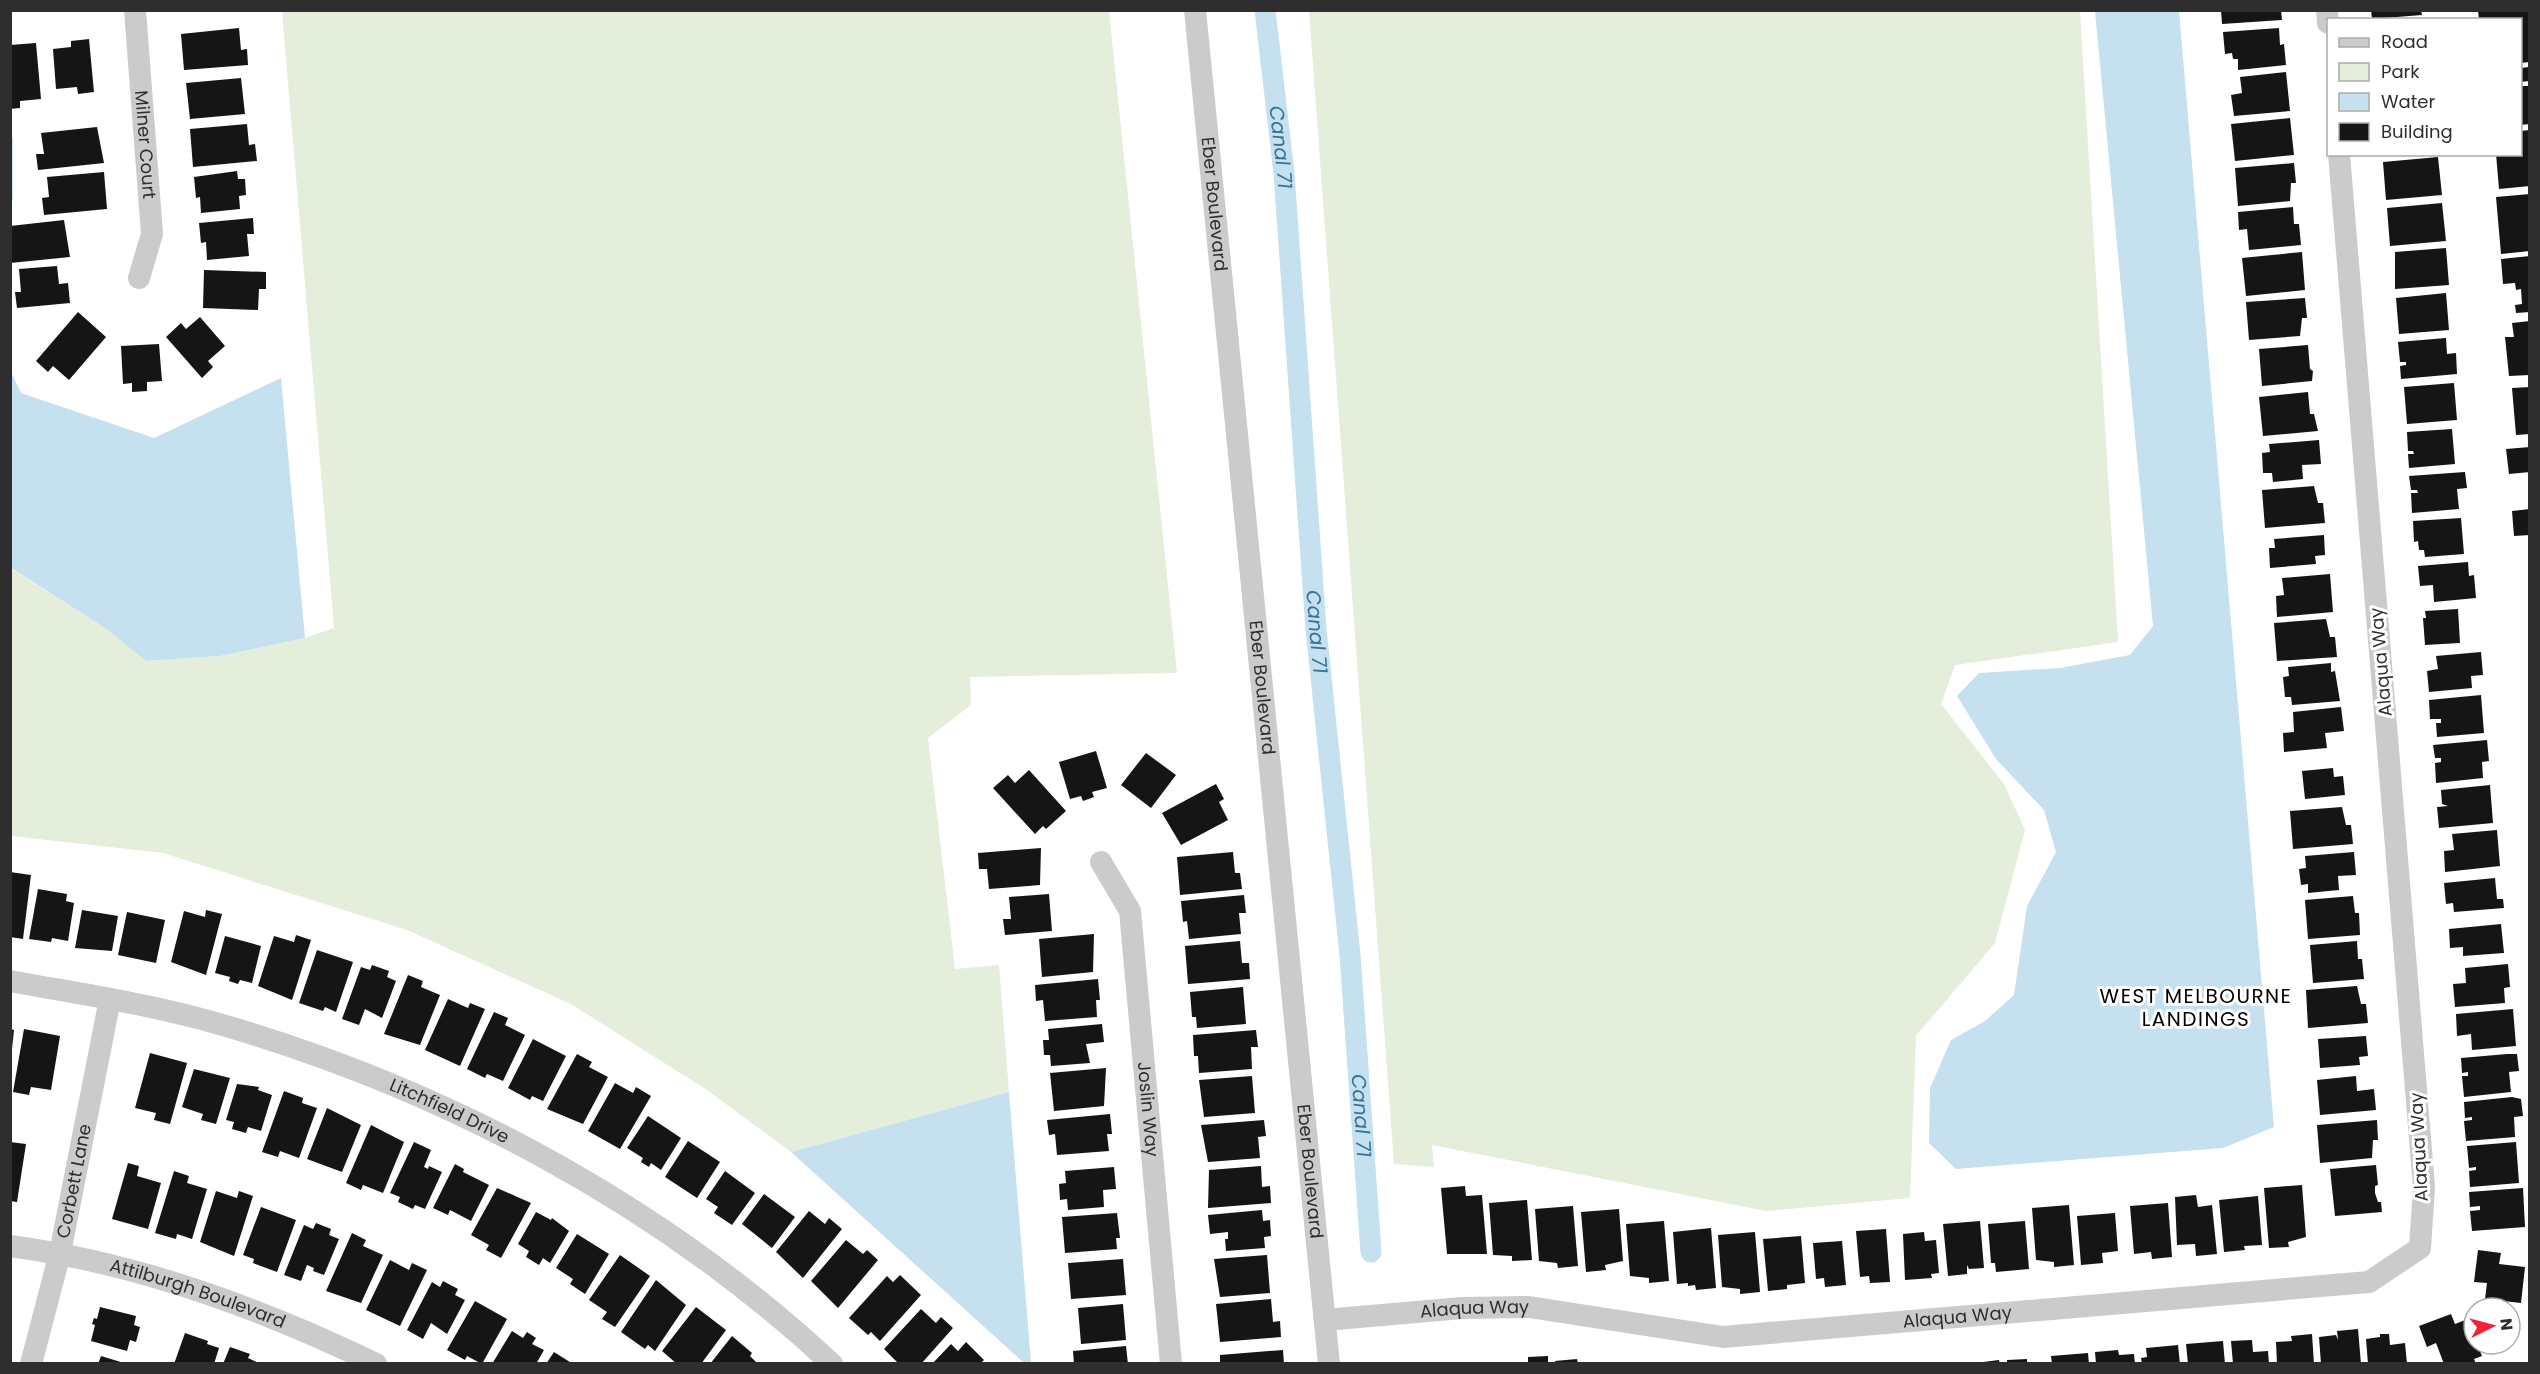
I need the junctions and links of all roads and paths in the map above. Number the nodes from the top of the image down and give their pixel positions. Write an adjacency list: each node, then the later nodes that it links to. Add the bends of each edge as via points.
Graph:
1 (135, 10): 4 (street, Milner Court, via 152,234)
2 (1195, 10): 10 (street, Eber Boulevard)
3 (2339, 156): 10 (street, Alaqua Way, via 2424,1187 2420,1248 2369,1282 1723,1337 1529,1307 1462,1308)
4 (139, 278)
5 (1101, 862): 14 (street, Joslin Way, via 1130,911)
6 (10, 981): 7 (street, Litchfield Drive)
7 (110, 999): 9 (street, Corbett Lane); 13 (street, Litchfield Drive, via 205,1020 368,1073 531,1150 661,1227 798,1332)
8 (10, 1246): 9 (street, Attilburgh Boulevard)
9 (60, 1253): 11 (street, Corbett Lane); 12 (street, Attilburgh Boulevard, via 177,1284 301,1328)
10 (1325, 1320): 15 (street, Eber Boulevard)
11 (31, 1364)
12 (375, 1364)
13 (832, 1364)
14 (1171, 1364)
15 (1329, 1364)

